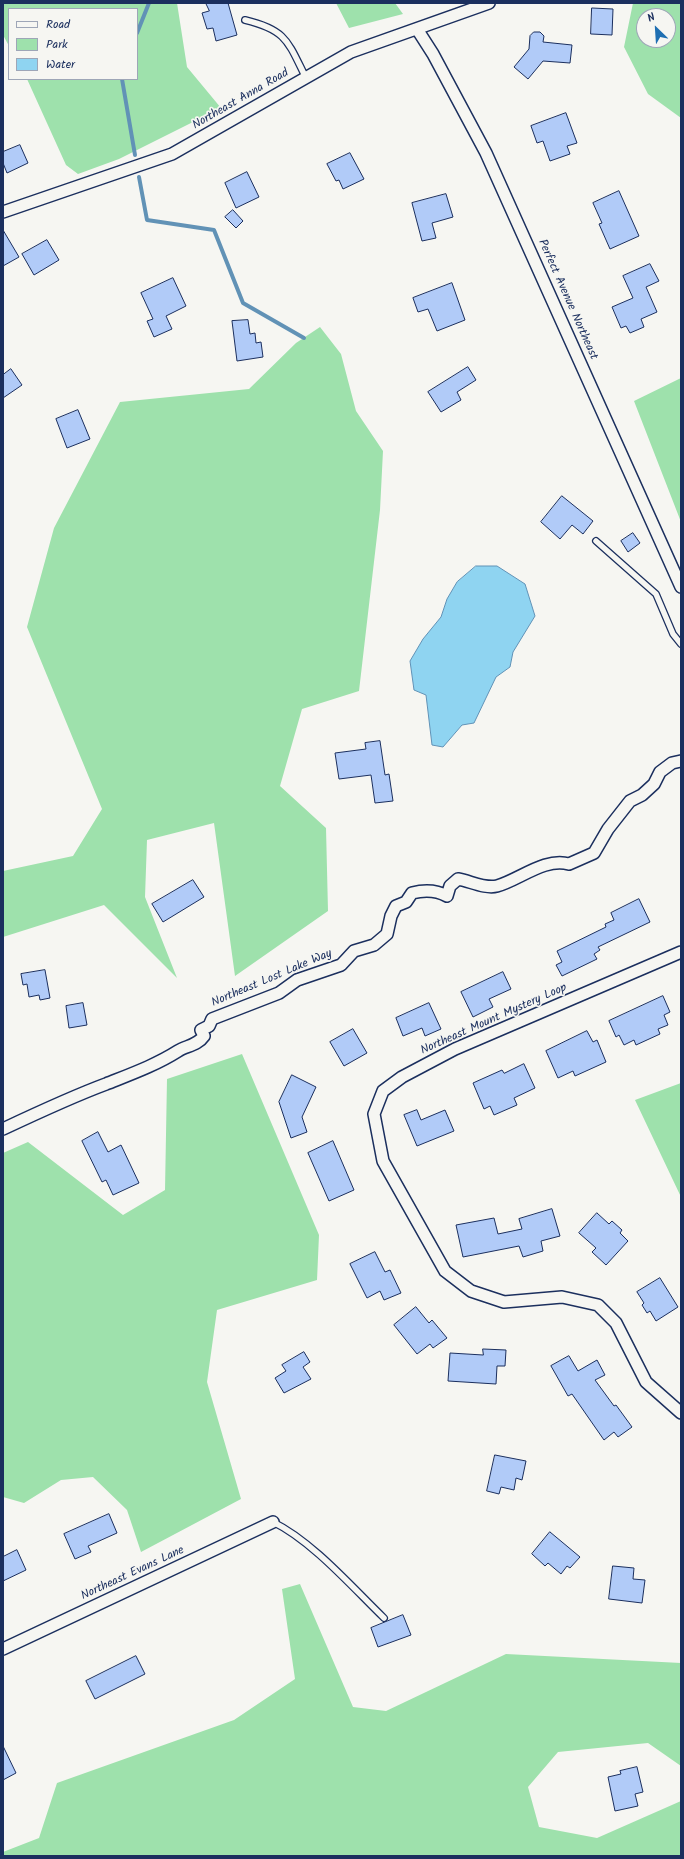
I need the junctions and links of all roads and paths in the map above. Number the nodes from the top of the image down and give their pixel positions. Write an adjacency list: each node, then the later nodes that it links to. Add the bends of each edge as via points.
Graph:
1 (489, 3): 3 (street, Northeast Anna Road)
2 (245, 20): 4 (lane, via 278,31 291,47)
3 (417, 29): 4 (street, Northeast Anna Road, via 351,52); 7 (street, Perfect Avenue Northeast, via 486,153)
4 (306, 78): 5 (street, Northeast Anna Road, via 172,154)
5 (3, 212)
6 (596, 541): 8 (lane, via 656,594)
7 (681, 587)
8 (681, 644)
9 (681, 761): 11 (street, Northeast Lost Lake Way, via 672,763 660,772 654,784 642,795 630,801 594,853 569,864 560,861 538,868 497,886 490,887 458,879 450,886 448,896 436,891 412,893 406,902 396,906 387,934 374,945 354,951 341,965 297,980 279,992 212,1019 209,1026 201,1030 204,1036 201,1041 135,1074)
10 (681, 952): 12 (street, Northeast Mount Mystery Loop, via 454,1049 402,1077 383,1091 374,1114 383,1161 445,1271 471,1291 504,1302 562,1297 598,1305 616,1323 646,1382)
11 (3, 1129)
12 (681, 1413)
13 (273, 1522): 14 (lane, via 291,1531); 15 (street, Northeast Evans Lane)
14 (384, 1618)
15 (3, 1649)

